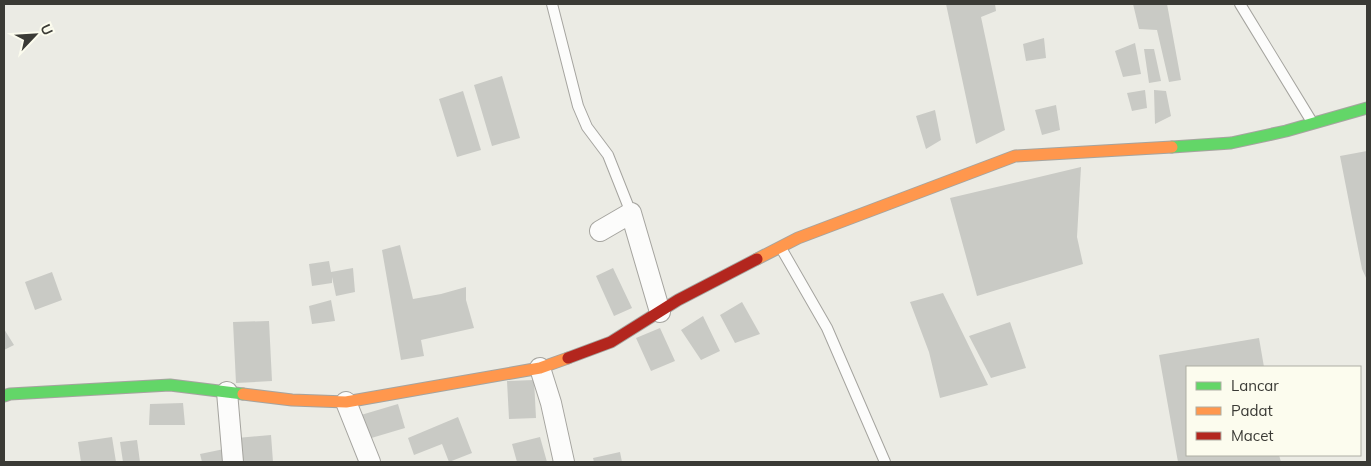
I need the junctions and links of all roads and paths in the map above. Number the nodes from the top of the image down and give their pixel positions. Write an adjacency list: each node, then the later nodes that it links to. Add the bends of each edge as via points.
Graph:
1 (552, 4): 5 (lane, via 578,106 587,127 608,155)
2 (1240, 4): 4 (lane)
3 (1367, 108): 4 (street)
4 (1313, 123): 7 (street, via 1231,143 1015,156)
5 (631, 213): 6 (street); 8 (street)
6 (600, 231)
7 (781, 247): 8 (street); 16 (lane, via 827,328)
8 (660, 312): 9 (street, via 611,342)
9 (540, 368): 12 (street); 15 (street)
10 (227, 392): 11 (street, via 170,385); 12 (street, via 292,400); 13 (street)
11 (4, 396)
12 (346, 402): 14 (street)
13 (233, 462)
14 (370, 462)
15 (564, 462)
16 (885, 462)

